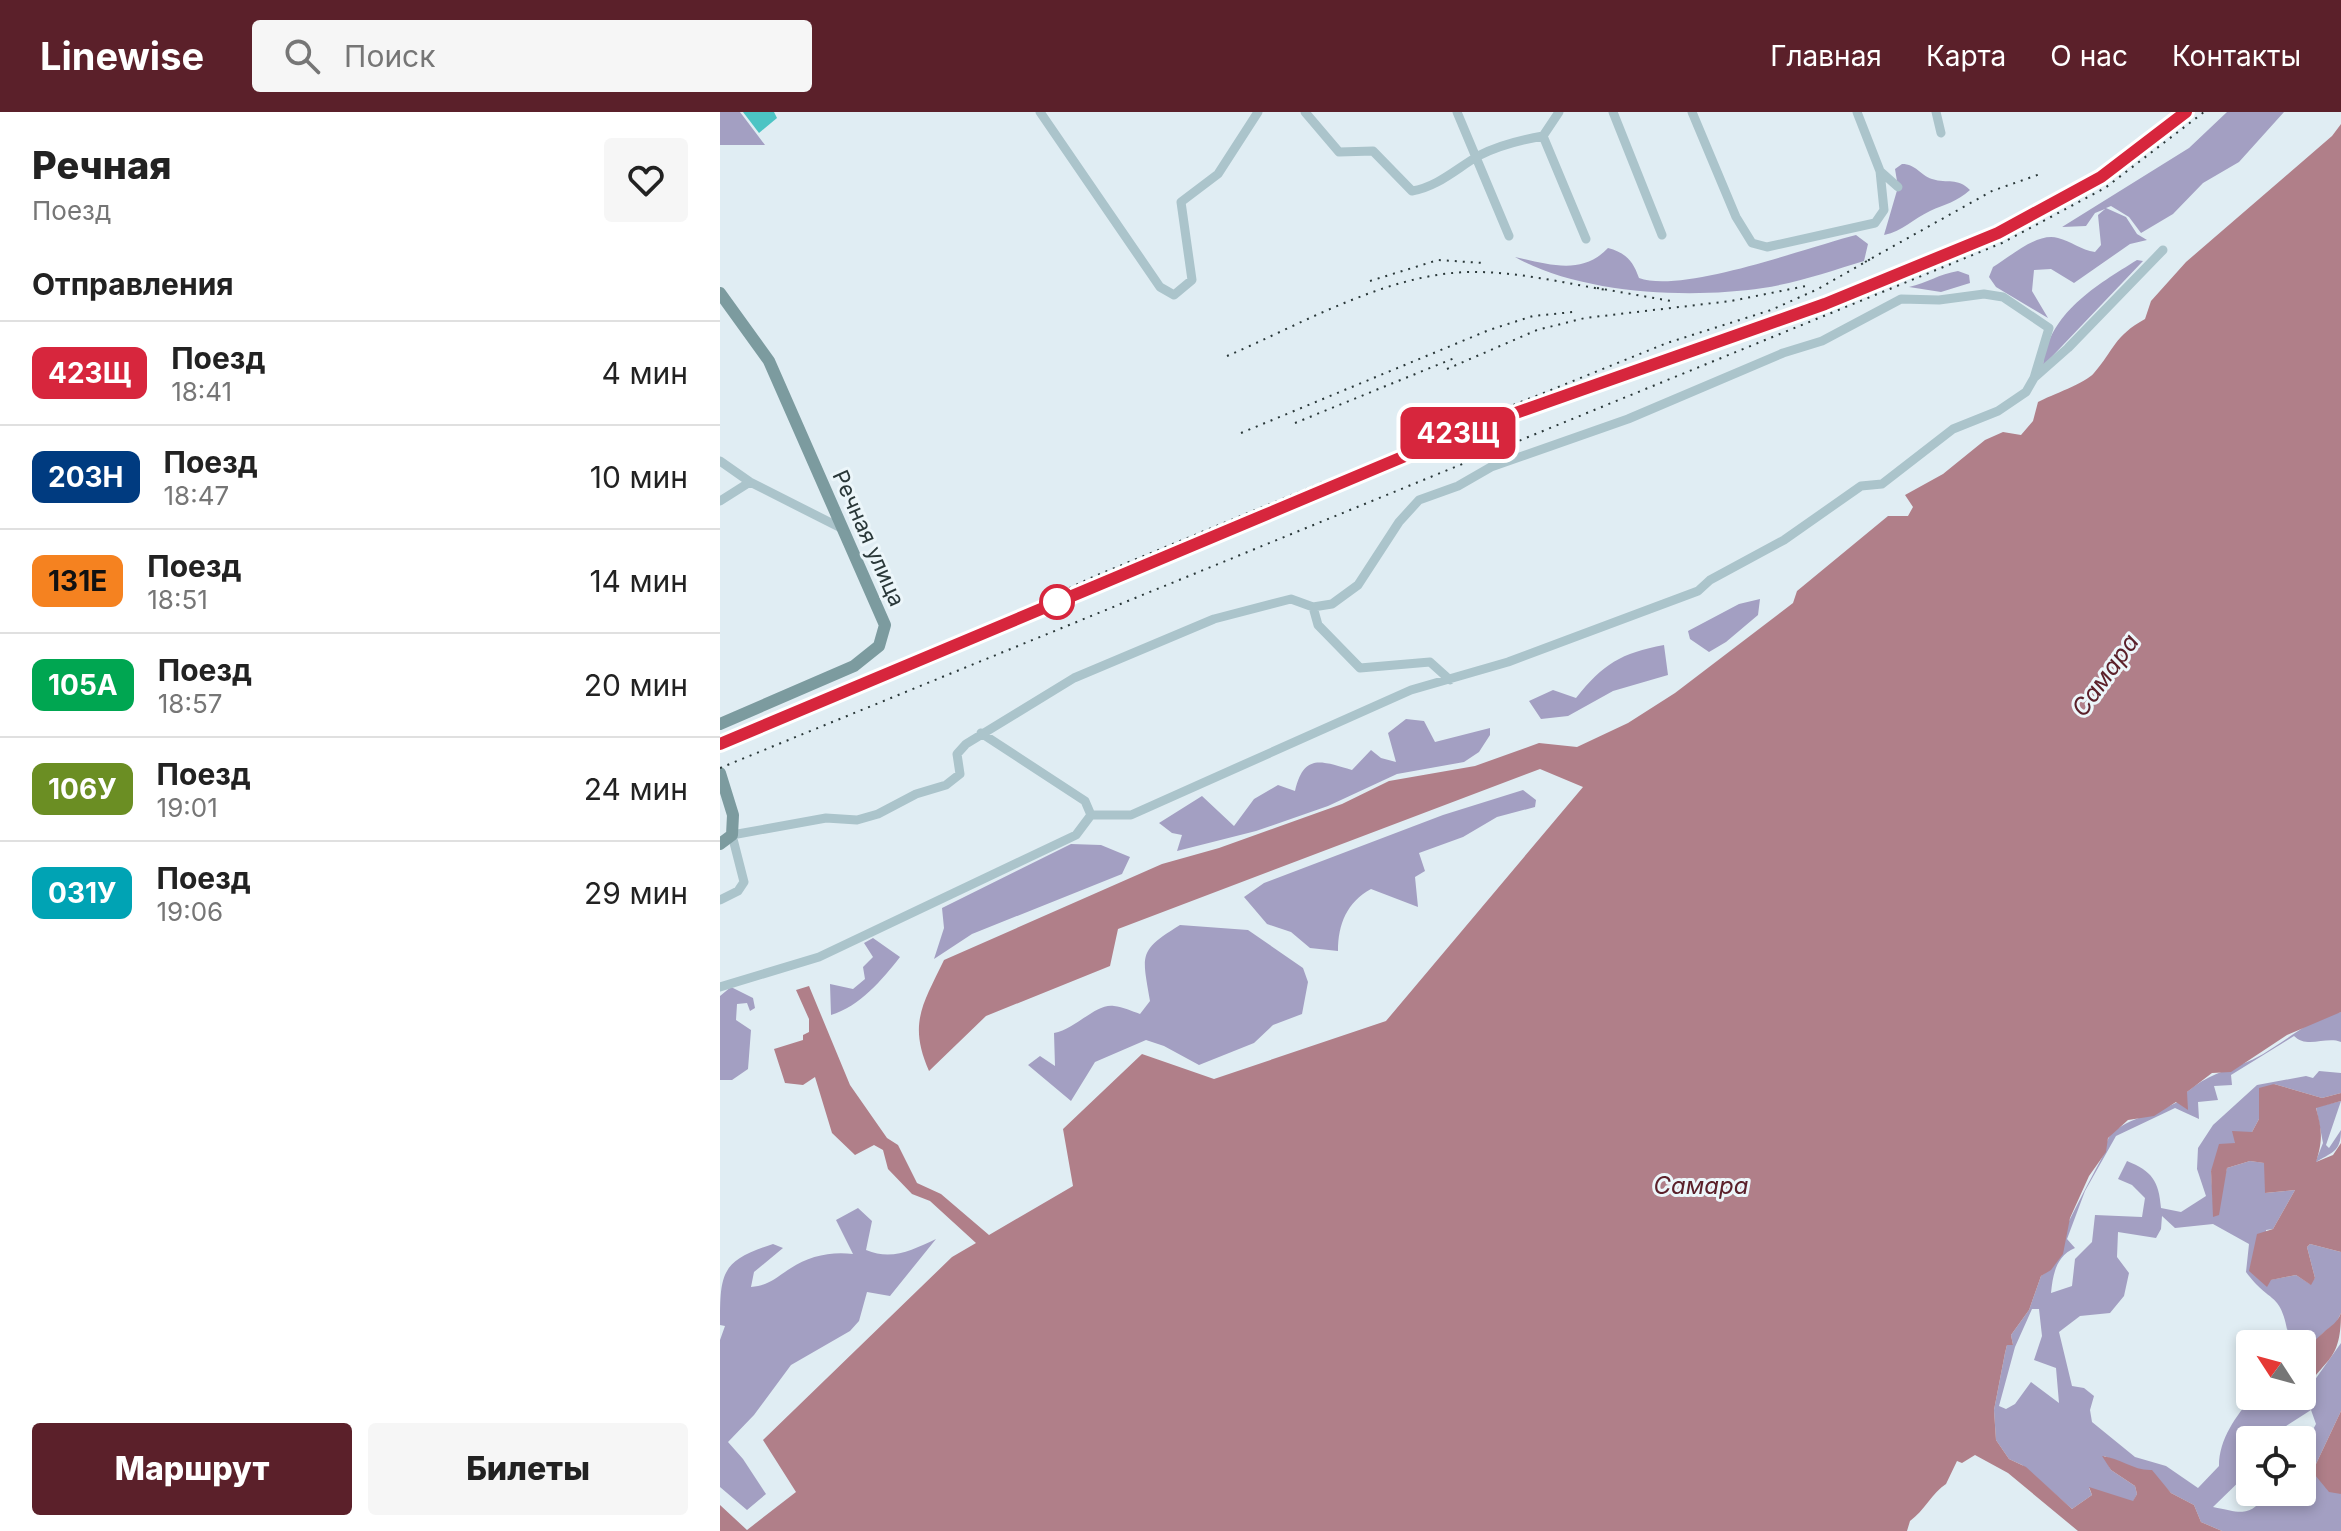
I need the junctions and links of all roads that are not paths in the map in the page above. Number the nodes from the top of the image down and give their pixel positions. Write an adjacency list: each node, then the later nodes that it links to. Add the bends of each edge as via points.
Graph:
1 (1040, 112): 2 (street, via 1160,287 1174,295 1192,280 1181,202 1218,174)
2 (1258, 112)
3 (1305, 112): 12 (street, via 1339,152 1373,151 1412,191 1425,189)
4 (1457, 112): 12 (street)
5 (1559, 112): 11 (street)
6 (1613, 112): 15 (street)
7 (1692, 112): 13 (street, via 1752,243 1767,247 1875,223 1884,210)
8 (1857, 112): 13 (street)
9 (1936, 112): 10 (street)
10 (1941, 133)
11 (1543, 136): 12 (street, via 1512,141); 17 (street)
12 (1476, 157): 16 (street)
13 (1880, 171): 14 (street)
14 (1898, 187)
15 (1662, 235)
16 (1509, 236)
17 (1586, 239)
18 (2163, 250): 20 (street)
19 (720, 293): 24 (street, Речная улица, via 769,361)
20 (2034, 378): 25 (street, via 2049,328 2003,297 1901,299 1822,341 1491,467 1419,500 1358,585 1345,597); 26 (street, via 2026,392 1998,411 1953,429 1882,484 1861,486 1698,591)
21 (720, 461): 22 (street)
22 (750, 482): 23 (street); 24 (street)
23 (720, 501)
24 (844, 530): 27 (street, Речная улица, via 885,625 879,646 854,666)
25 (1313, 607): 26 (street, via 1318,625 1360,668 1430,662); 28 (street, via 1291,599 1214,619 1074,678)
26 (1450, 680): 30 (street, via 1411,690 1131,815)
27 (720, 724)
28 (981, 733): 30 (street, via 1085,801); 31 (street, via 957,754 960,774 878,814)
29 (720, 773): 31 (street, via 733,815)
30 (1091, 815): 34 (street, via 1076,835 819,957)
31 (732, 835): 32 (street); 33 (street, via 744,882)
32 (720, 844)
33 (720, 900)
34 (720, 987)

